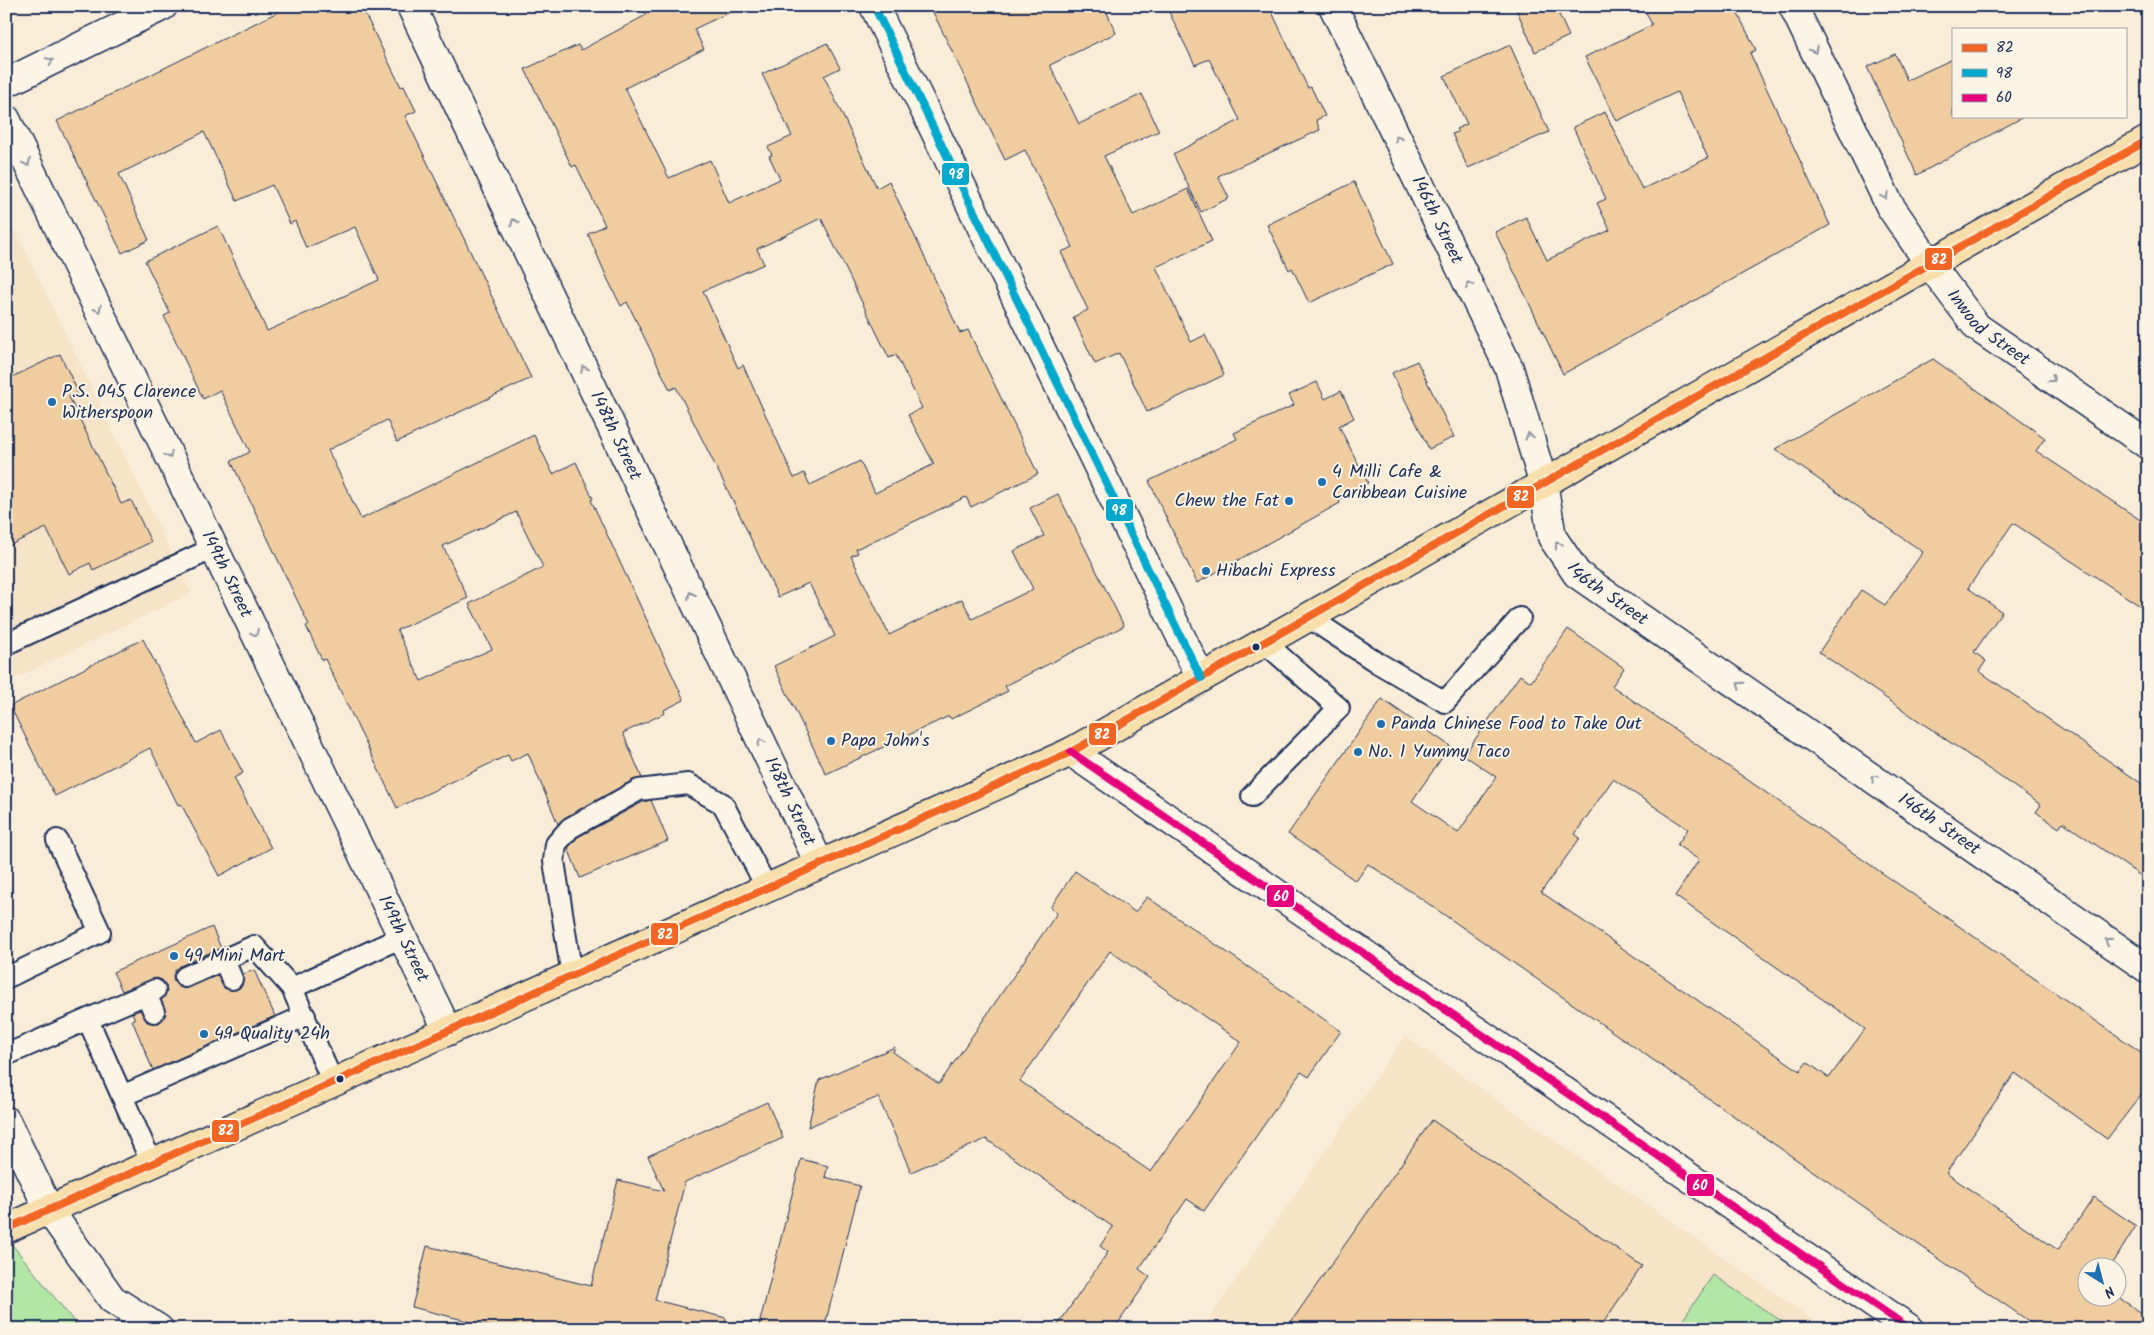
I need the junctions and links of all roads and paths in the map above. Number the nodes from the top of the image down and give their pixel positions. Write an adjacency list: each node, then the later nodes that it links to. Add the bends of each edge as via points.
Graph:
1 (163, 6): 6 (street, one-way to 1)
2 (412, 6): 21 (street, 148th Street, one-way to 2)
3 (874, 6): 17 (street)
4 (1333, 6): 11 (street, 146th Street, one-way to 4, via 1510,368)
5 (1793, 6): 9 (street, Inwood Street, one-way to 9, via 1890,206)
6 (6, 83)
7 (6, 119): 12 (street, 149th Street, one-way to 12)
8 (2148, 140): 9 (main road)
9 (1929, 263): 10 (street, Inwood Street, one-way to 10, via 1978,327); 11 (main road)
10 (2148, 446)
11 (1543, 482): 13 (main road); 25 (street, 146th Street, one-way to 11, via 1577,574 1552,537)
12 (214, 548): 16 (lane); 23 (street, 149th Street, one-way to 23)
13 (1308, 617): 14 (lane, via 1445,702); 15 (main road)
14 (1520, 618)
15 (1264, 642): 17 (main road); 19 (lane, via 1339,708)
16 (6, 644)
17 (1201, 678): 18 (main road)
18 (1071, 752): 21 (main road); 43 (street)
19 (1252, 796)
20 (57, 840): 28 (lane, via 100,932)
21 (820, 865): 22 (main road)
22 (767, 888): 26 (main road); 26 (lane, via 724,804 688,784 639,790 570,828 556,844 554,861)
23 (402, 937): 30 (lane); 34 (street, 149th Street)
24 (224, 960): 27 (lane); 29 (lane); 30 (lane, via 254,946)
25 (2148, 969)
26 (572, 976): 34 (main road)
27 (185, 977)
28 (6, 978)
29 (232, 979)
30 (292, 988): 32 (lane)
31 (152, 999): 33 (lane)
32 (305, 1016): 36 (lane); 37 (lane, via 256,1034)
33 (88, 1020): 35 (lane); 37 (lane)
34 (448, 1031): 36 (main road)
35 (6, 1055)
36 (333, 1083): 39 (main road)
37 (122, 1096): 39 (lane)
38 (6, 1121): 40 (street)
39 (152, 1164): 40 (main road)
40 (50, 1210): 41 (main road); 42 (street, via 112,1299)
41 (6, 1228)
42 (159, 1329)
43 (1910, 1329)

